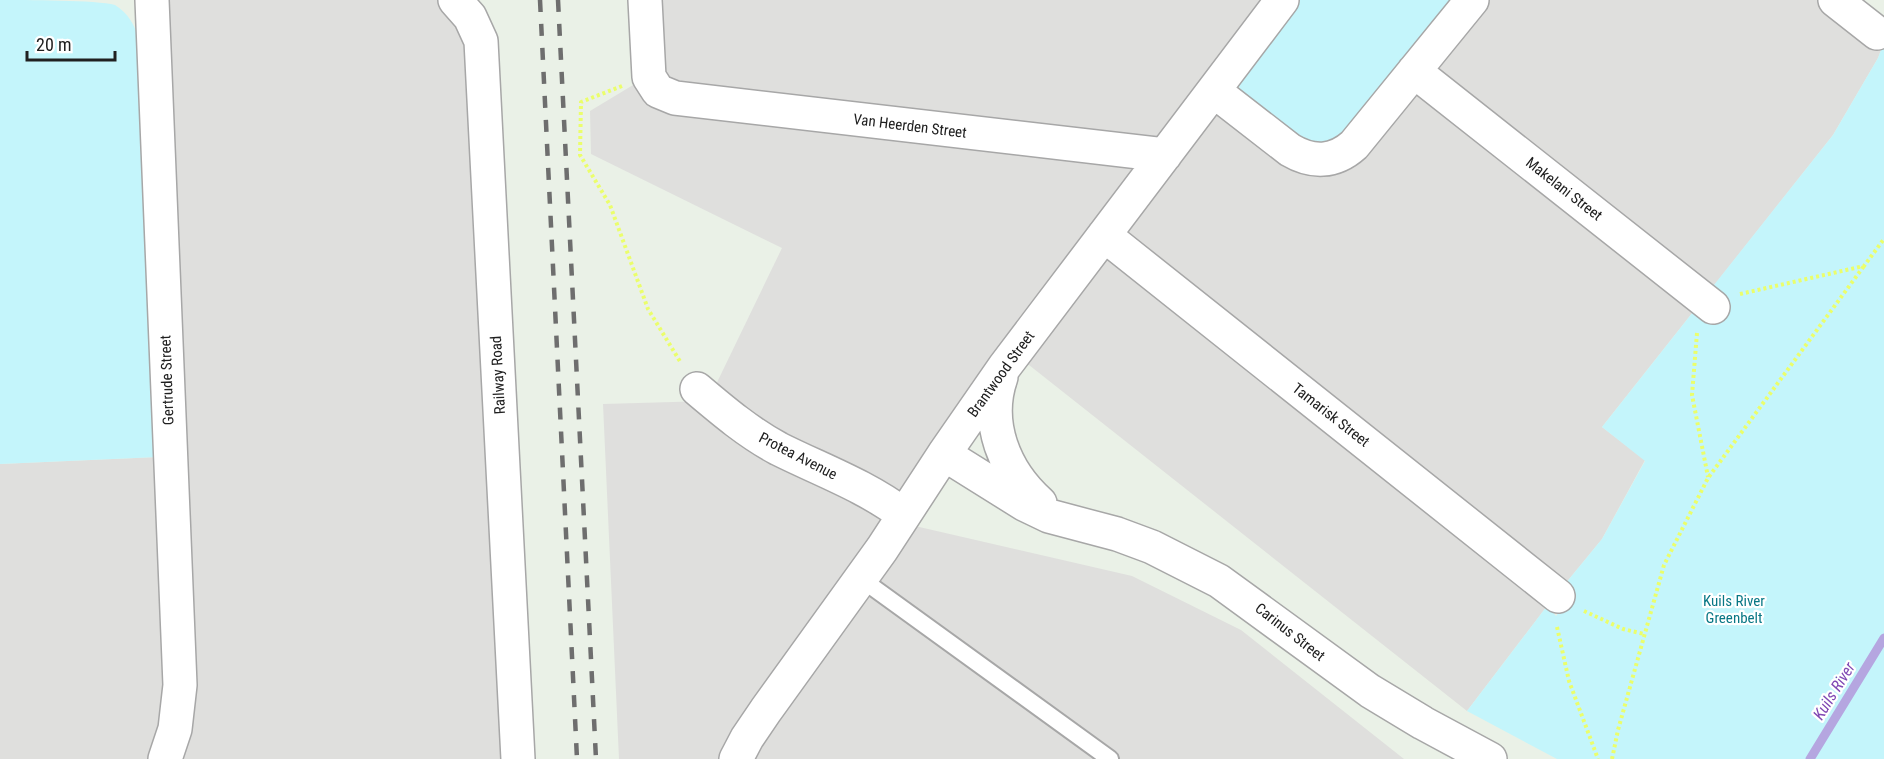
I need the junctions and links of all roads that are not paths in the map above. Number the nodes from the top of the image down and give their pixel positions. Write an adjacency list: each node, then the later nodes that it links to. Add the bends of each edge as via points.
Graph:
1 (152, 0): 20 (street, Gertrude Street, via 180,685 175,729)
2 (454, 0): 21 (street, Railway Road, via 470,16 481,41)
3 (645, 0): 10 (street, Van Heerden Street, via 653,84 675,98)
4 (1282, 0): 9 (street, Brantwood Street)
5 (1472, 0): 8 (street)
6 (1835, 0): 7 (street)
7 (1877, 33)
8 (1414, 71): 9 (street, via 1354,145 1328,160 1302,157 1290,150); 12 (street, Makelani Street)
9 (1214, 91): 10 (street, Brantwood Street)
10 (1165, 155): 11 (street, Brantwood Street)
11 (1104, 235): 13 (street, Brantwood Street); 19 (street, Tamarisk Street)
12 (1713, 307)
13 (1005, 366): 15 (street, Brantwood Street); 17 (street, Carinus Street, via 996,403 996,423 1006,459 1016,478 1044,507)
14 (697, 389): 16 (street, Protea Avenue, via 768,442 881,498)
15 (944, 454): 16 (street, Brantwood Street); 17 (street, Carinus Street, via 1024,504 1049,516)
16 (904, 515): 18 (street, Brantwood Street)
17 (1081, 524): 24 (street, Carinus Street, via 1152,547 1219,581 1370,691)
18 (860, 578): 22 (street, Brantwood Street); 23 (lane)
19 (1558, 596)
20 (165, 759)
21 (518, 759)
22 (736, 759)
23 (1110, 759)
24 (1490, 759)

